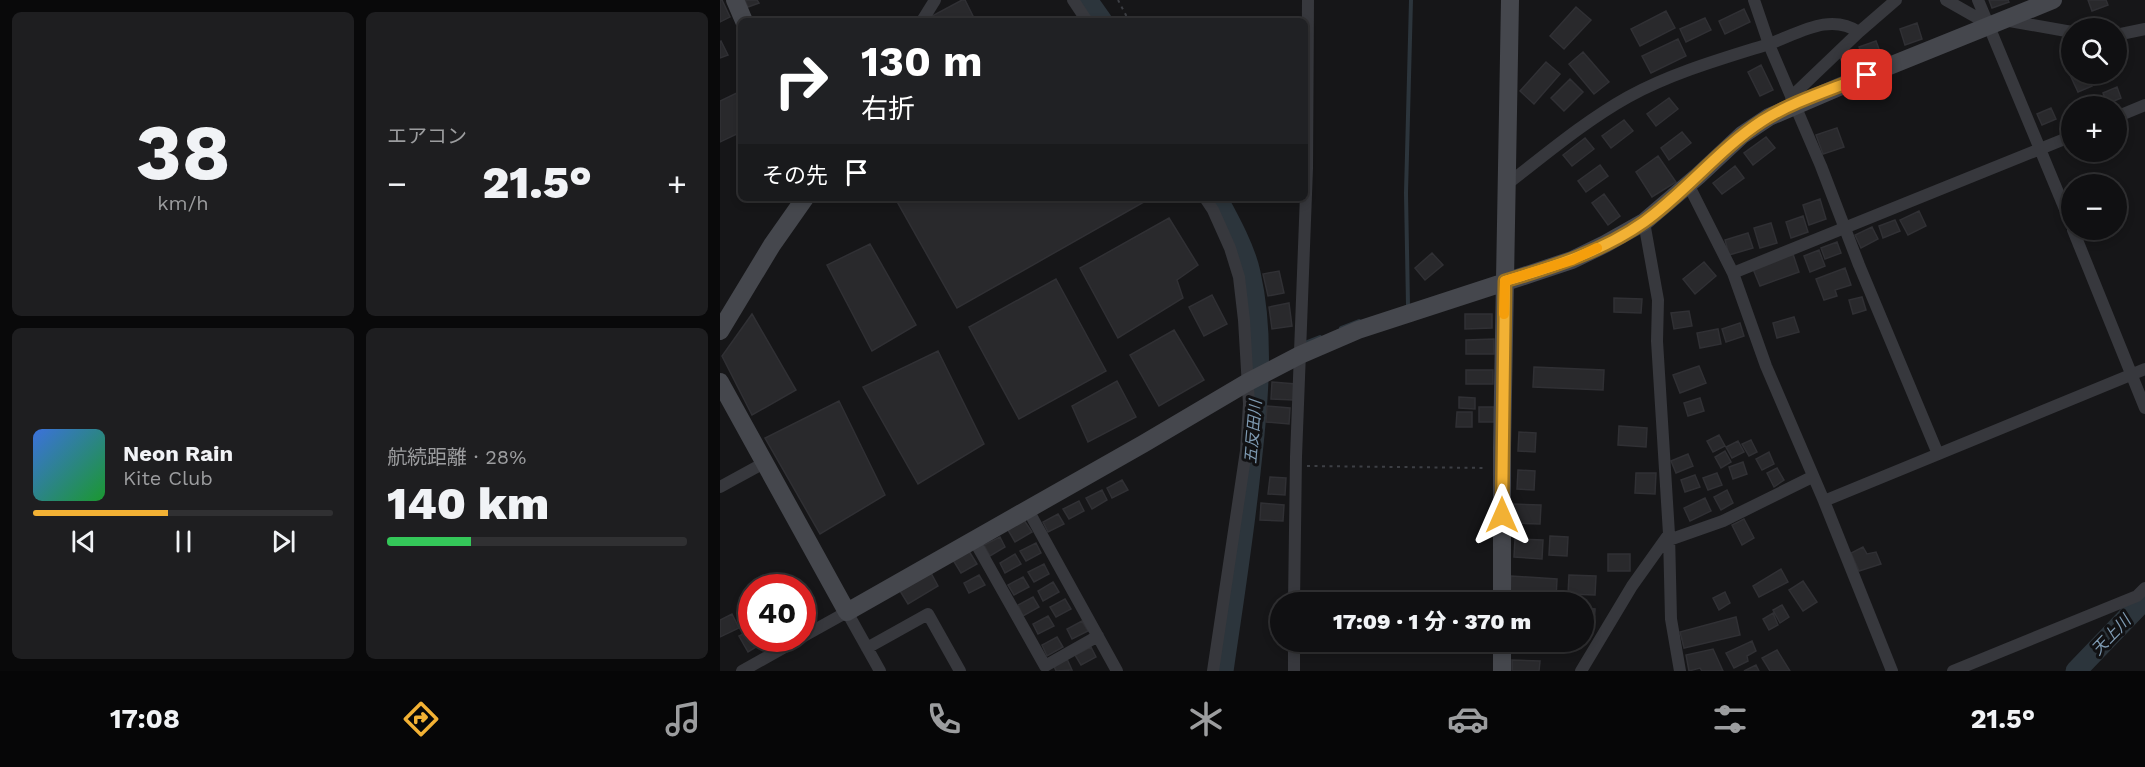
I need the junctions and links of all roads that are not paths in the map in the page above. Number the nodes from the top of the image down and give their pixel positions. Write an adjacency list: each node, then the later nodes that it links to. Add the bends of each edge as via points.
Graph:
1 (735, 0): 11 (street)
2 (936, 0): 12 (street)
3 (1072, 0): 13 (street)
4 (1308, 0): 14 (street)
5 (1510, 0): 27 (street)
6 (1754, 0): 20 (street)
7 (1896, 0): 18 (street)
8 (1946, 0): 15 (street)
9 (1978, 0): 15 (street)
10 (2053, 0): 15 (street)
11 (743, 18)
12 (924, 18)
13 (1084, 18)
14 (1308, 18)
15 (1997, 22): 17 (street); 21 (street); 25 (street)
16 (2145, 29): 19 (street)
17 (2061, 31)
18 (1859, 32): 20 (street, via 1848,26 1816,25); 21 (street)
19 (2127, 33)
20 (1768, 44): 21 (street); 27 (street, via 1710,61 1628,97)
21 (1793, 101): 26 (street, via 1742,135); 33 (street)
22 (2145, 105): 23 (street)
23 (2127, 112)
24 (2061, 140): 25 (street)
25 (2040, 148): 28 (street); 33 (street)
26 (1688, 184): 32 (street); 35 (street)
27 (1506, 185): 36 (street)
28 (2061, 200)
29 (803, 201): 37 (street)
30 (1207, 201): 41 (street, via 1239,277)
31 (1306, 201): 38 (street)
32 (1644, 222): 36 (street, via 1572,260); 50 (street, via 1658,300)
33 (1845, 228): 35 (street); 44 (street)
34 (2077, 240): 40 (street)
35 (1732, 273): 46 (street)
36 (1505, 281): 38 (street); 54 (street)
37 (720, 331)
38 (1300, 348): 41 (street); 53 (street)
39 (2145, 369): 40 (street)
40 (2131, 374): 43 (street); 44 (street)
41 (1255, 379): 49 (street); 66 (street)
42 (720, 382): 45 (street)
43 (2145, 408)
44 (1938, 454): 48 (street)
45 (764, 463): 47 (street); 55 (street)
46 (1812, 477): 48 (street); 50 (street, via 1723,521)
47 (720, 487)
48 (1824, 501): 71 (street)
49 (1028, 510): 51 (street); 57 (street)
50 (1669, 537): 69 (street, via 1632,586); 70 (street, via 1671,619)
51 (975, 540): 55 (street); 57 (street, via 1045,666)
52 (2145, 588): 72 (street, via 2137,596)
53 (1294, 592)
54 (1502, 592)
55 (847, 612): 56 (street); 58 (street)
56 (816, 630)
57 (1098, 636): 65 (street)
58 (867, 648): 63 (street); 64 (street, via 928,614)
59 (776, 652): 62 (street)
60 (1294, 652): 67 (street)
61 (1502, 652): 68 (street)
62 (742, 671)
63 (880, 671)
64 (960, 671)
65 (1117, 671)
66 (1212, 671)
67 (1294, 671)
68 (1502, 671)
69 (1581, 671)
70 (1680, 671)
71 (1892, 671)
72 (1953, 671)

